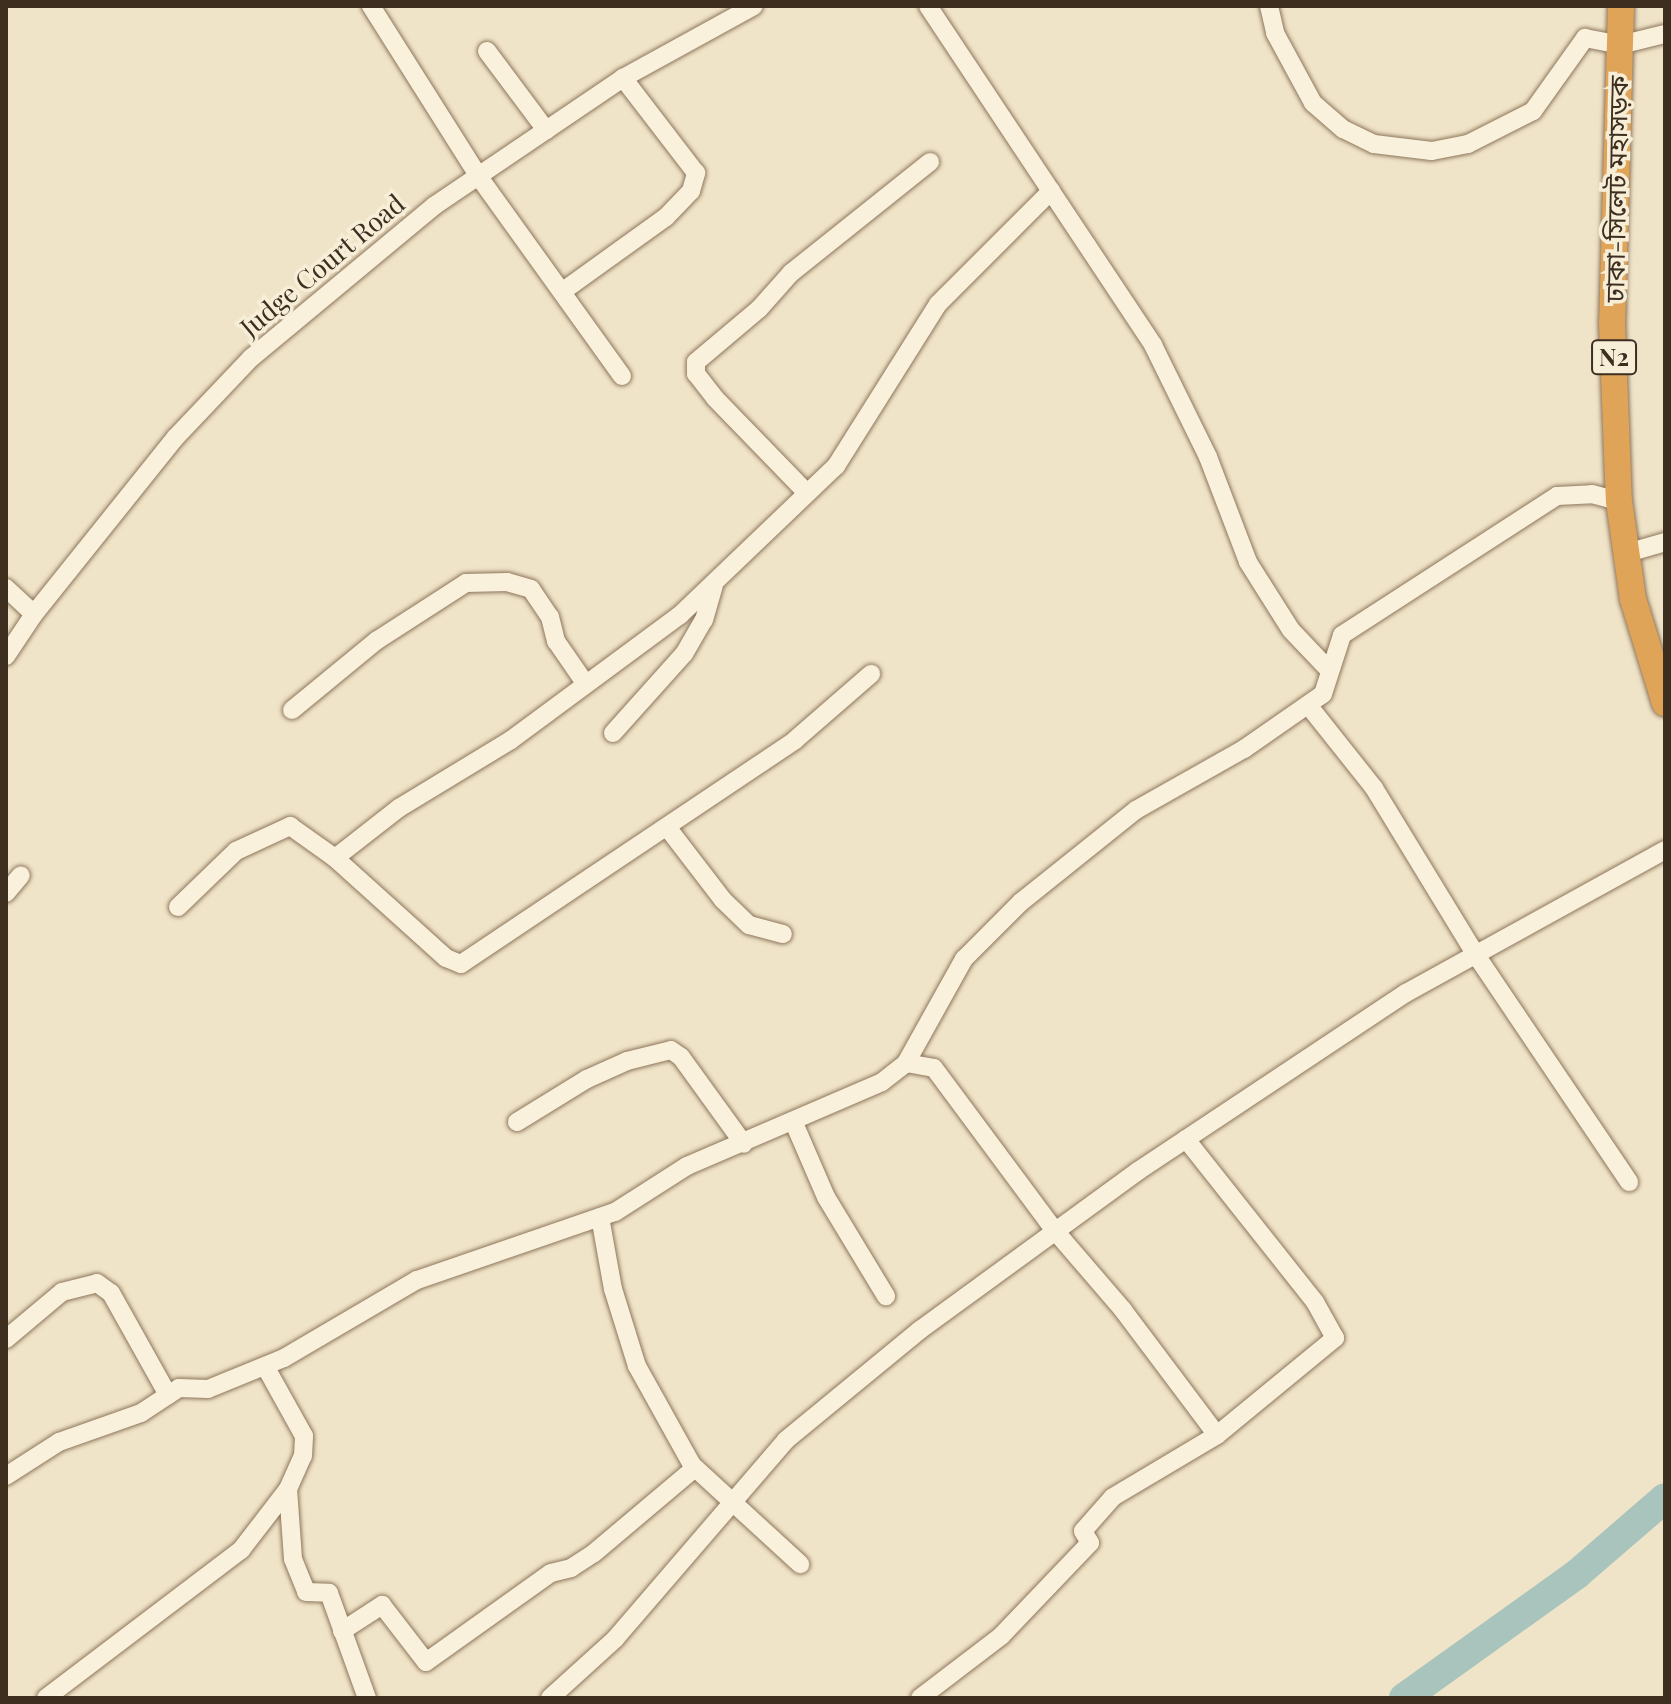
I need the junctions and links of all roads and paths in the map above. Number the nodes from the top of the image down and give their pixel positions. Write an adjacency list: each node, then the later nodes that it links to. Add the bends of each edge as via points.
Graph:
1 (371, 6): 12 (street)
2 (754, 6): 9 (street, Judge Court Road)
3 (928, 6): 13 (street)
4 (1269, 6): 7 (street, via 1275,33 1313,103 1343,129 1374,144 1432,151 1479,140 1533,111 1585,38)
5 (1621, 6): 7 (highway, ঢাকা-সিলেট মহাসড়ক / N2)
6 (1665, 34): 7 (street)
7 (1620, 45): 17 (highway, ঢাকা-সিলেট মহাসড়ক / N2, via 1612,322)
8 (487, 51): 10 (street)
9 (623, 78): 10 (street, Judge Court Road); 14 (street, via 696,173 691,191 666,217)
10 (546, 130): 12 (street, Judge Court Road)
11 (930, 162): 16 (street, via 791,273 759,309 696,362 696,374 715,398)
12 (479, 175): 14 (street); 22 (street, Judge Court Road, via 251,358 176,437)
13 (1051, 191): 16 (street, via 938,304 836,466); 24 (street, via 1153,345 1208,457 1248,562 1291,630)
14 (563, 291): 15 (street)
15 (622, 376)
16 (806, 492): 20 (street)
17 (1619, 501): 19 (highway, ঢাকা-সিলেট মহাসড়ক / N2); 24 (street, via 1573,493 1526,512 1342,635)
18 (1665, 542): 19 (street)
19 (1627, 553): 27 (highway, ঢাকা-সিলেট মহাসড়ক / N2, via 1645,648)
20 (715, 582): 26 (street, via 680,615); 30 (street, via 704,620 684,654)
21 (6, 588): 22 (street)
22 (34, 614): 23 (street, Judge Court Road)
23 (6, 656)
24 (1329, 670): 28 (street, via 1323,694)
25 (871, 674): 31 (street, via 795,740)
26 (585, 683): 29 (street, via 556,641 550,617 531,589 507,582 466,583 376,641); 33 (street, via 511,740 399,808)
27 (1665, 703)
28 (1308, 705): 38 (street, via 1389,810); 39 (street, via 1136,810 1021,902 964,959)
29 (292, 710)
30 (613, 733)
31 (667, 827): 33 (street, via 461,964 446,958); 37 (street, via 749,925)
32 (1665, 850): 38 (street)
33 (335, 858): 36 (street, via 290,826 280,827 236,851)
34 (21, 875): 35 (street)
35 (6, 893)
36 (178, 907)
37 (783, 934)
38 (1476, 955): 42 (street, via 1406,993); 44 (street)
39 (906, 1063): 41 (street, via 882,1082); 46 (street, via 934,1068)
40 (517, 1122): 43 (street, via 587,1079 671,1050)
41 (794, 1123): 43 (street); 47 (street, via 826,1197)
42 (1186, 1139): 46 (street); 51 (street, via 1335,1332 1318,1356)
43 (744, 1144): 45 (street, via 687,1166)
44 (1629, 1182)
45 (600, 1217): 49 (street, via 417,1280); 52 (street, via 613,1289 637,1366)
46 (1056, 1232): 51 (street, via 1123,1310); 55 (street, via 920,1330 786,1440)
47 (886, 1296)
48 (6, 1339): 50 (street, via 62,1292 97,1283 111,1293)
49 (265, 1366): 50 (street, via 208,1389 179,1388); 54 (street, via 304,1436 303,1456)
50 (168, 1395): 53 (street, via 141,1413 59,1442)
51 (1217, 1435): 61 (street, via 1113,1497 1083,1531 1090,1543 1001,1636)
52 (695, 1468): 55 (street); 57 (street, via 594,1553 551,1573 426,1662 382,1605)
53 (6, 1476)
54 (288, 1489): 57 (street, via 293,1559 306,1592 329,1593); 58 (street, via 241,1550)
55 (729, 1503): 56 (street); 60 (street, via 615,1639)
56 (800, 1564)
57 (342, 1631): 59 (street)
58 (46, 1698)
59 (367, 1698)
60 (550, 1698)
61 (920, 1698)

